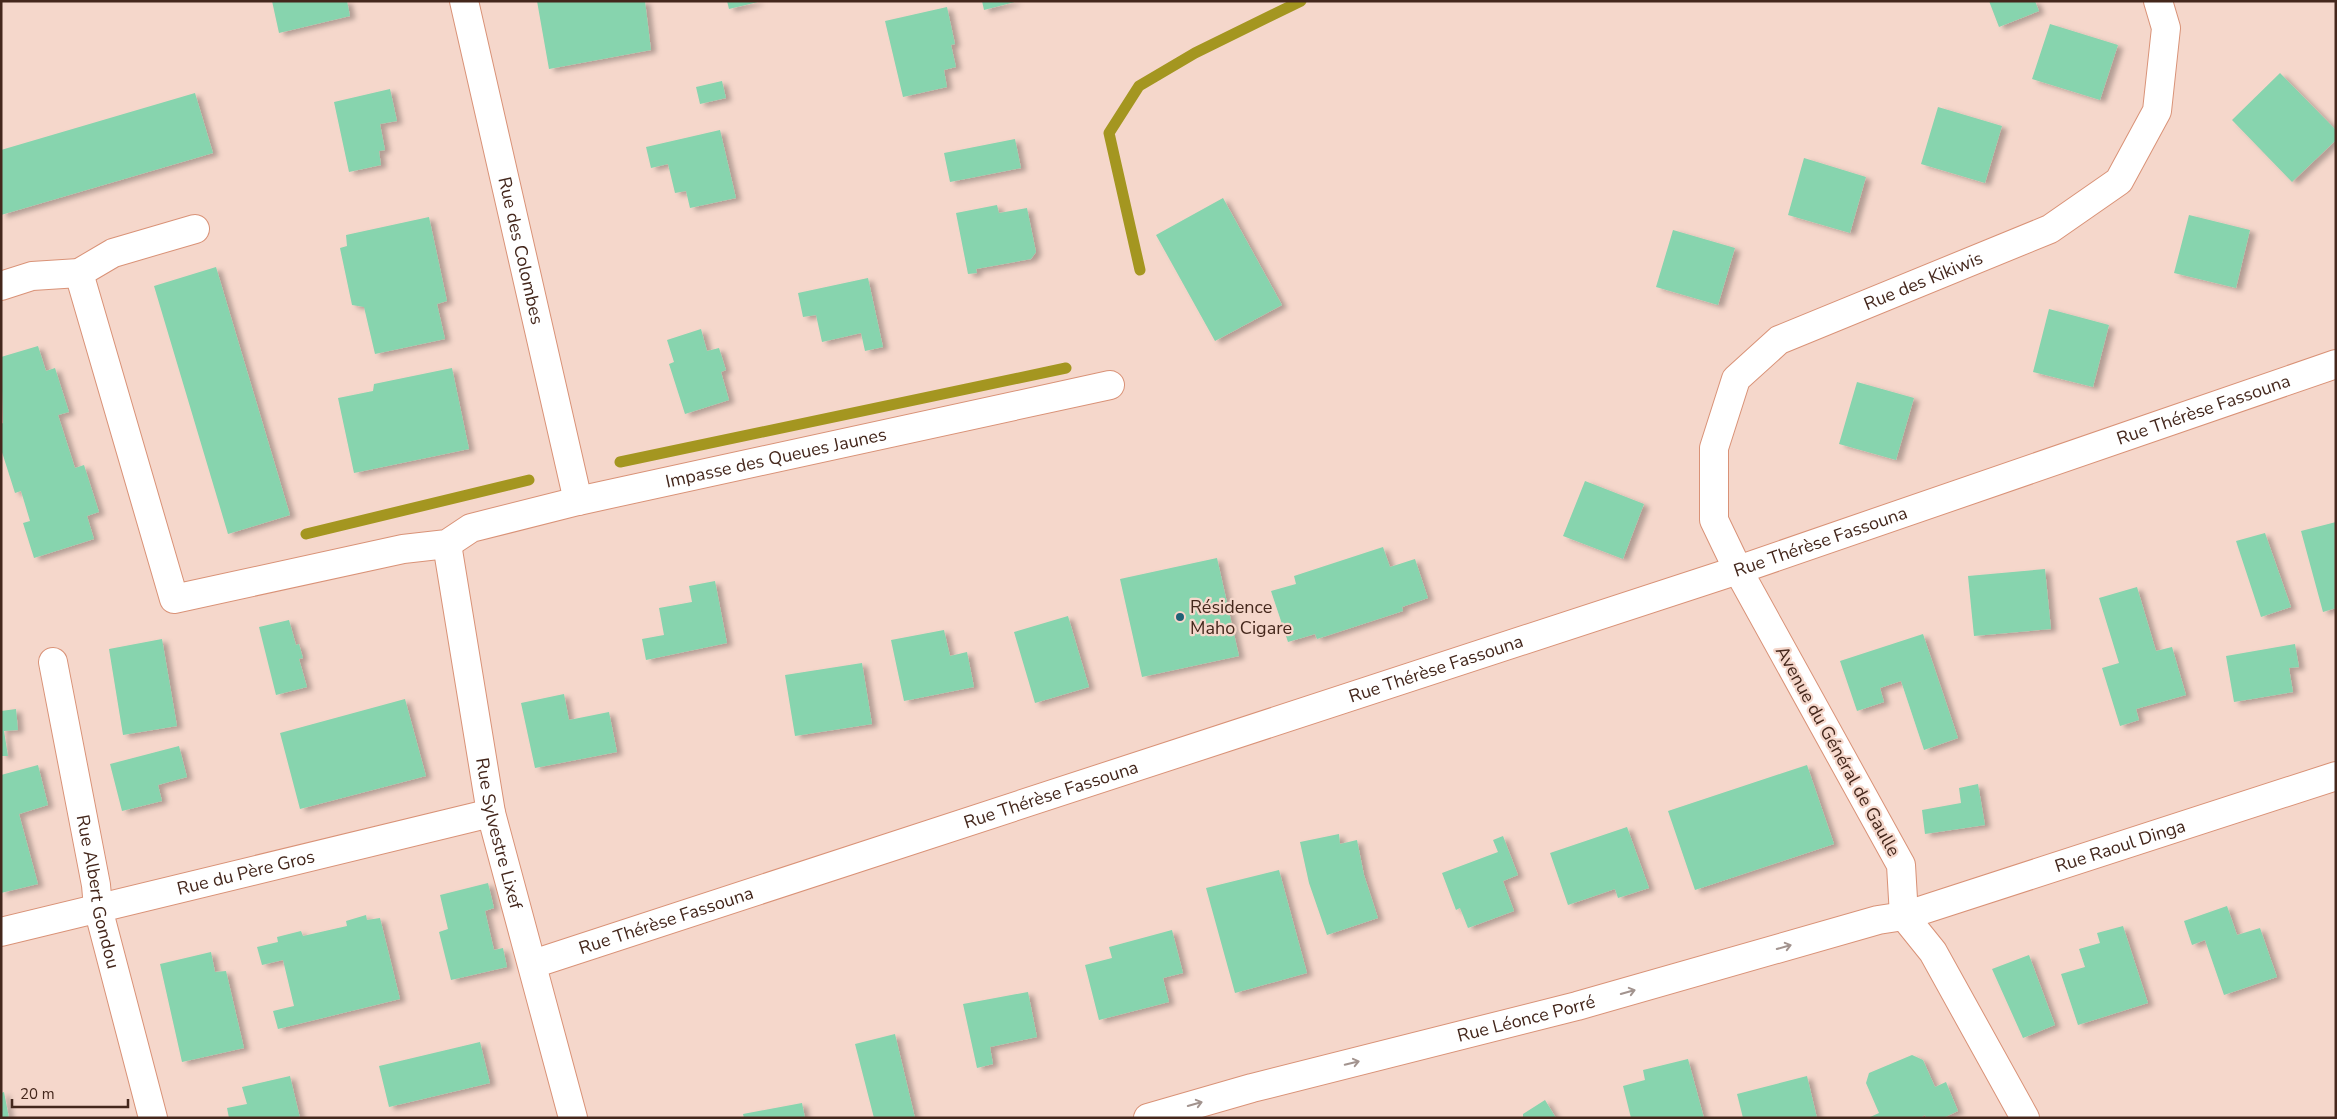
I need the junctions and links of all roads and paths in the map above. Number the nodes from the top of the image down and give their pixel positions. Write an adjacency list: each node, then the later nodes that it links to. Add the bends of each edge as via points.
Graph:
1 (464, 1): 8 (street, Rue des Colombes)
2 (2158, 1): 10 (street, Rue des Kikiwis, via 2166,28 2157,111 2119,181 2050,229 1779,340 1736,379 1714,448 1714,520)
3 (195, 229): 4 (street, via 114,253)
4 (79, 273): 5 (street, via 32,276); 9 (street, via 174,599 403,549)
5 (1, 286)
6 (2336, 364): 10 (street, Rue Thérèse Fassouna)
7 (1110, 385): 8 (street, Impasse des Queues Jaunes)
8 (578, 501): 9 (street, Impasse des Queues Jaunes, via 471,528)
9 (447, 544): 13 (street, Rue Sylvestre Lixef)
10 (1738, 570): 15 (street, Avenue du Général de Gaulle, via 1901,865); 17 (street, Rue Thérèse Fassouna)
11 (53, 662): 14 (street, Rue Albert Gondou)
12 (2336, 776): 15 (street, Rue Raoul Dinga)
13 (491, 813): 14 (street, Rue du Père Gros); 17 (street, Rue Sylvestre Lixef)
14 (98, 908): 16 (street, Rue du Père Gros); 18 (street, Rue Albert Gondou)
15 (1904, 916): 20 (street, Rue Léonce Porré, one-way to 15, via 1252,1088 1577,1006 1878,920); 21 (street, via 1933,952)
16 (1, 932)
17 (533, 964): 19 (street, Rue Sylvestre Lixef)
18 (154, 1118)
19 (573, 1118)
20 (1148, 1118)
21 (2025, 1118)

